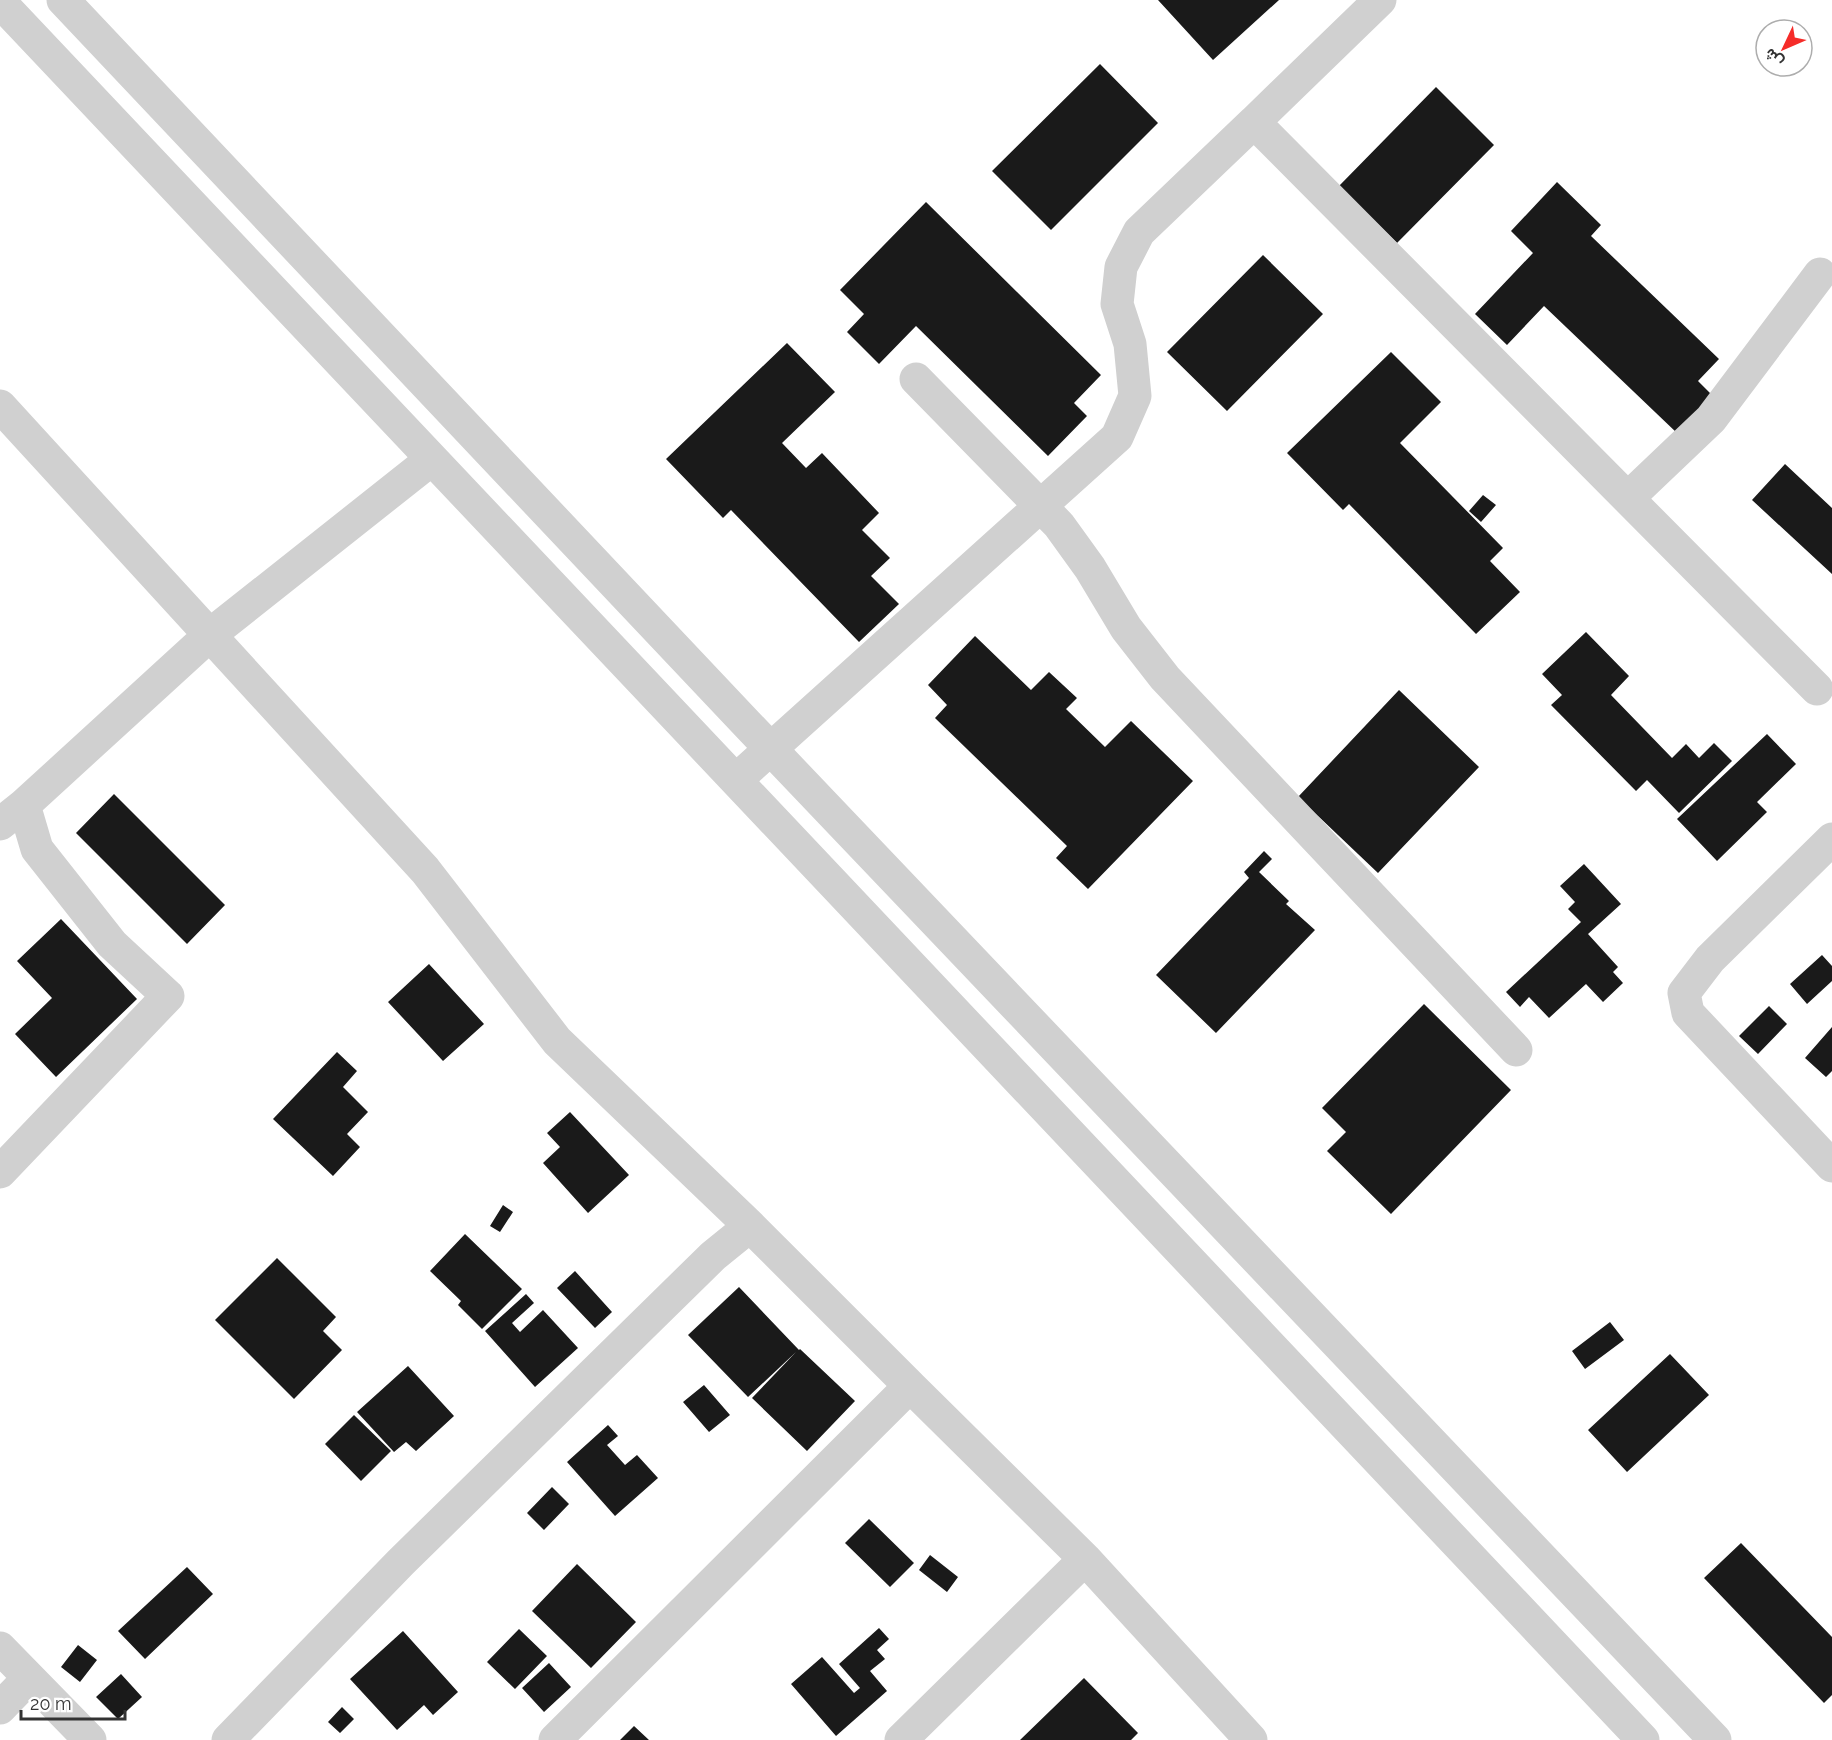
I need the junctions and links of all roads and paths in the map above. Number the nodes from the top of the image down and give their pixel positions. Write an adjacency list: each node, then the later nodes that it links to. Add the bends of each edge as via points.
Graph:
1 (63, 0): 13 (street)
2 (1380, 0): 4 (street)
3 (3, 3): 8 (street)
4 (1254, 122): 9 (street); 10 (street, via 1139,232 1121,267 1117,304 1130,344 1135,396 1117,436)
5 (1828, 274): 9 (street, via 1711,419)
6 (916, 379): 10 (street)
7 (0, 406): 11 (street)
8 (432, 459): 11 (street); 14 (street)
9 (1628, 498): 12 (street)
10 (1040, 506): 13 (street); 17 (street, via 1059,525 1126,628 1166,678)
11 (211, 634): 15 (street); 20 (street, via 425,870 557,1041)
12 (1817, 689)
13 (771, 748): 14 (street); 32 (street)
14 (736, 780): 31 (street)
15 (12, 814): 19 (street, via 112,944 168,996)
16 (1832, 839): 18 (street, via 1710,959 1684,993 1688,1013)
17 (1516, 1050)
18 (1832, 1166)
19 (0, 1172)
20 (750, 1226): 21 (street); 27 (street, via 712,1256 401,1562)
21 (910, 1386): 22 (street); 28 (street)
22 (1085, 1559): 29 (street); 30 (street)
23 (0, 1648): 24 (street)
24 (29, 1678): 25 (street); 26 (street)
25 (0, 1708)
26 (90, 1740)
27 (228, 1740)
28 (555, 1740)
29 (901, 1740)
30 (1251, 1740)
31 (1643, 1740)
32 (1715, 1740)

